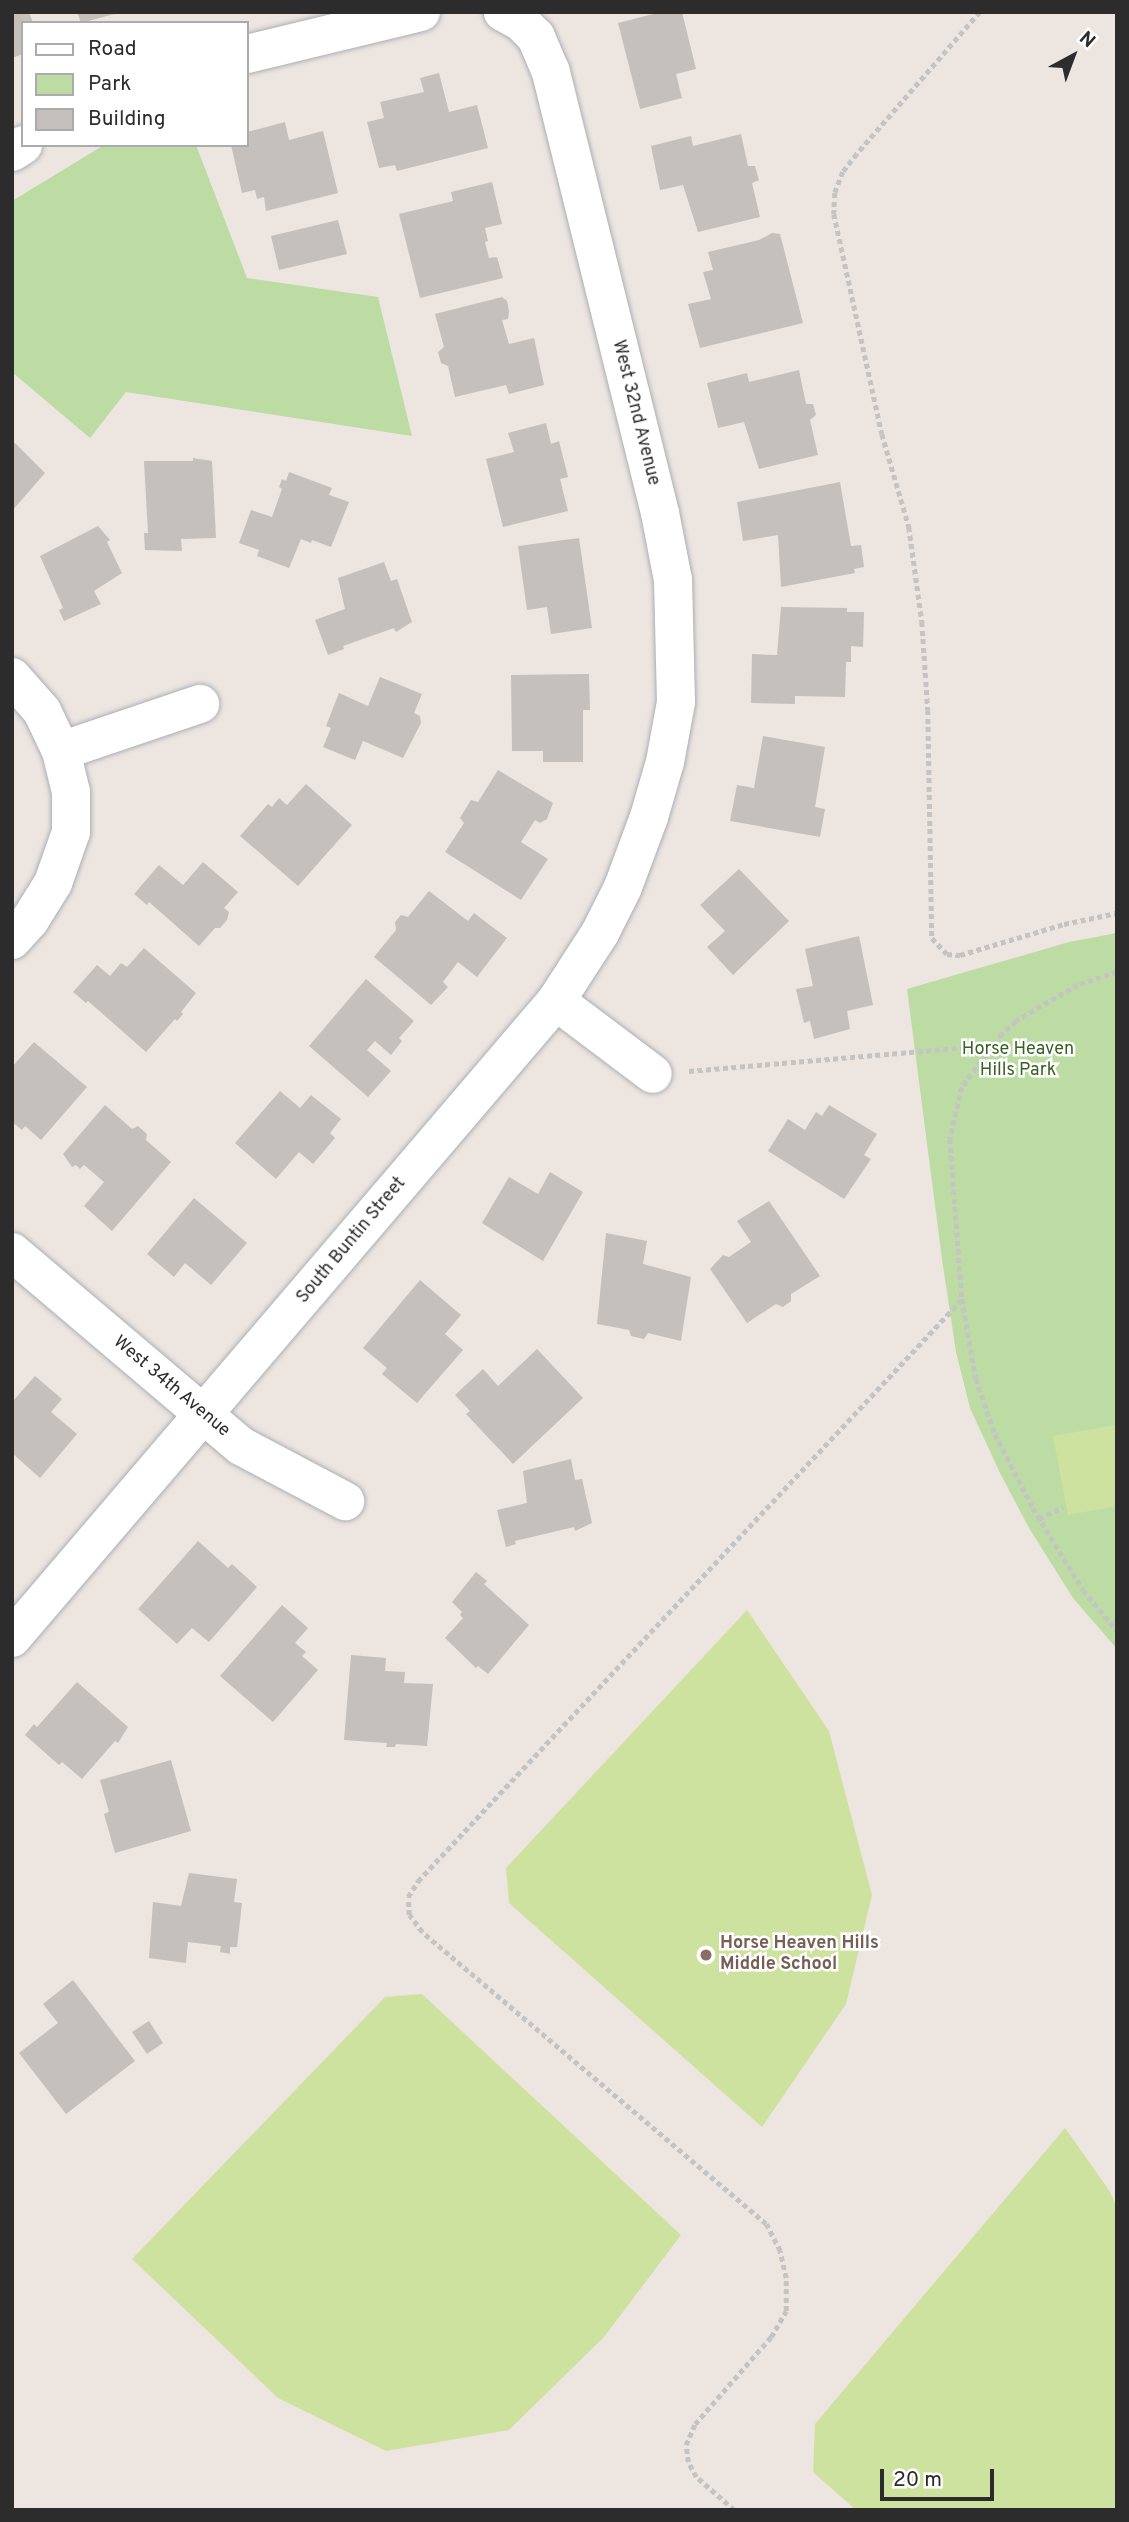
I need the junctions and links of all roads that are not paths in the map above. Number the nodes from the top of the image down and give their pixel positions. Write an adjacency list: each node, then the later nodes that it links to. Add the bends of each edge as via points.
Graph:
1 (421, 12): 3 (street)
2 (512, 17): 7 (street, West 32nd Avenue, via 536,37 550,70 673,580 676,702)
3 (248, 54)
4 (12, 677): 6 (street, via 43,711)
5 (200, 704): 6 (street)
6 (61, 751): 8 (street, via 71,792 71,832 53,883)
7 (649, 817): 9 (street, South Buntin Street, via 624,887)
8 (12, 940)
9 (556, 1000): 10 (street); 12 (street, South Buntin Street)
10 (653, 1073)
11 (12, 1252): 12 (street, West 34th Avenue)
12 (203, 1415): 13 (street, West 34th Avenue, via 241,1446); 14 (street, South Buntin Street)
13 (345, 1501)
14 (12, 1638)

